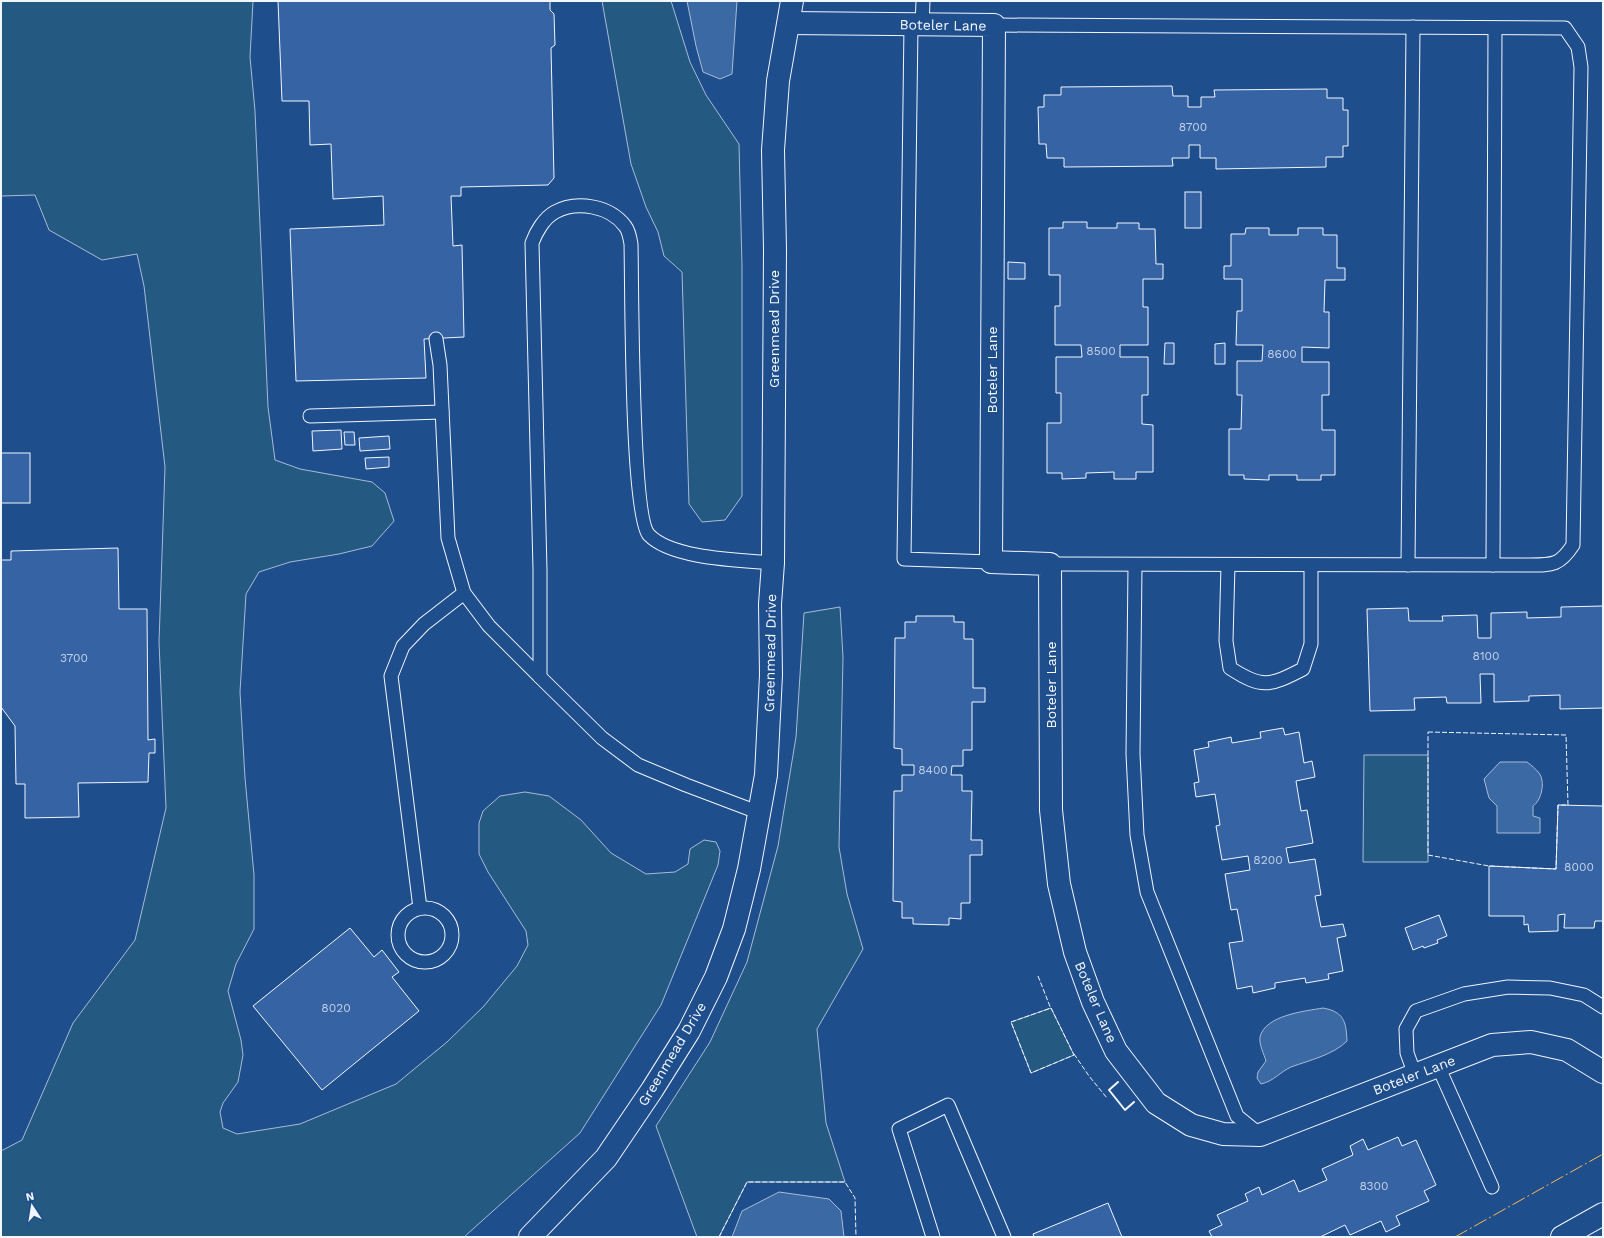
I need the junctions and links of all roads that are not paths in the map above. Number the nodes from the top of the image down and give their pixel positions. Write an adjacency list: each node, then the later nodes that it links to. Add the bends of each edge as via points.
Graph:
1 (792, 1): 3 (street, Greenmead Drive)
2 (923, 1): 4 (lane)
3 (789, 23): 4 (street, Boteler Lane); 12 (street, Greenmead Drive, via 778,81 773,150)
4 (916, 25): 5 (street, Boteler Lane); 11 (lane, via 904,559)
5 (994, 25): 6 (lane); 11 (street, Boteler Lane)
6 (1413, 27): 7 (lane); 17 (lane)
7 (1495, 28): 18 (lane); 18 (lane, via 1565,28 1578,47 1581,67 1573,545 1565,558 1550,565)
8 (436, 338): 9 (lane)
9 (442, 412): 10 (lane); 19 (lane, via 448,538)
10 (310, 416)
11 (991, 562): 13 (street)
12 (773, 563): 20 (lane, via 692,554 667,548 648,534 642,517 636,466 631,244 626,227 616,216 599,208 580,205 555,212 537,230 532,243); 21 (street, Greenmead Drive, via 766,775)
13 (1050, 564): 14 (lane); 27 (street, Boteler Lane, via 1051,810 1059,884 1075,952 1093,1002 1116,1051 1156,1103 1191,1125 1223,1134)
14 (1135, 565): 15 (lane); 27 (lane, via 1133,754 1137,835 1147,892 1237,1116)
15 (1228, 565): 16 (lane); 16 (lane, via 1226,641 1230,668 1250,681 1276,682 1303,669 1311,644)
16 (1312, 565): 17 (lane)
17 (1408, 565): 18 (lane)
18 (1493, 565)
19 (464, 592): 20 (lane, via 489,626); 22 (lane, via 424,624 403,646 391,676)
20 (540, 678): 21 (lane, via 602,738 638,765)
21 (760, 812): 30 (street, Greenmead Drive, via 734,929 716,977 689,1031 606,1158)
22 (420, 908): 22 (lane, via 433,909 446,917 452,929 451,944 443,956 431,962 416,961 404,954 398,941 399,927 406,915)
23 (1603, 1007): 26 (lane, via 1584,995 1550,988 1508,987 1464,994 1416,1011 1406,1028 1407,1053)
24 (1601, 1065): 25 (street, Boteler Lane, via 1567,1050 1531,1042 1492,1045)
25 (1438, 1066): 26 (street, Boteler Lane); 28 (lane)
26 (1415, 1075): 27 (street, Boteler Lane)
27 (1260, 1135)
28 (1492, 1187)
29 (1603, 1214): 33 (street)
30 (530, 1237)
31 (933, 1237): 32 (lane, via 899,1129 948,1105)
32 (1004, 1237)
33 (1562, 1237)

